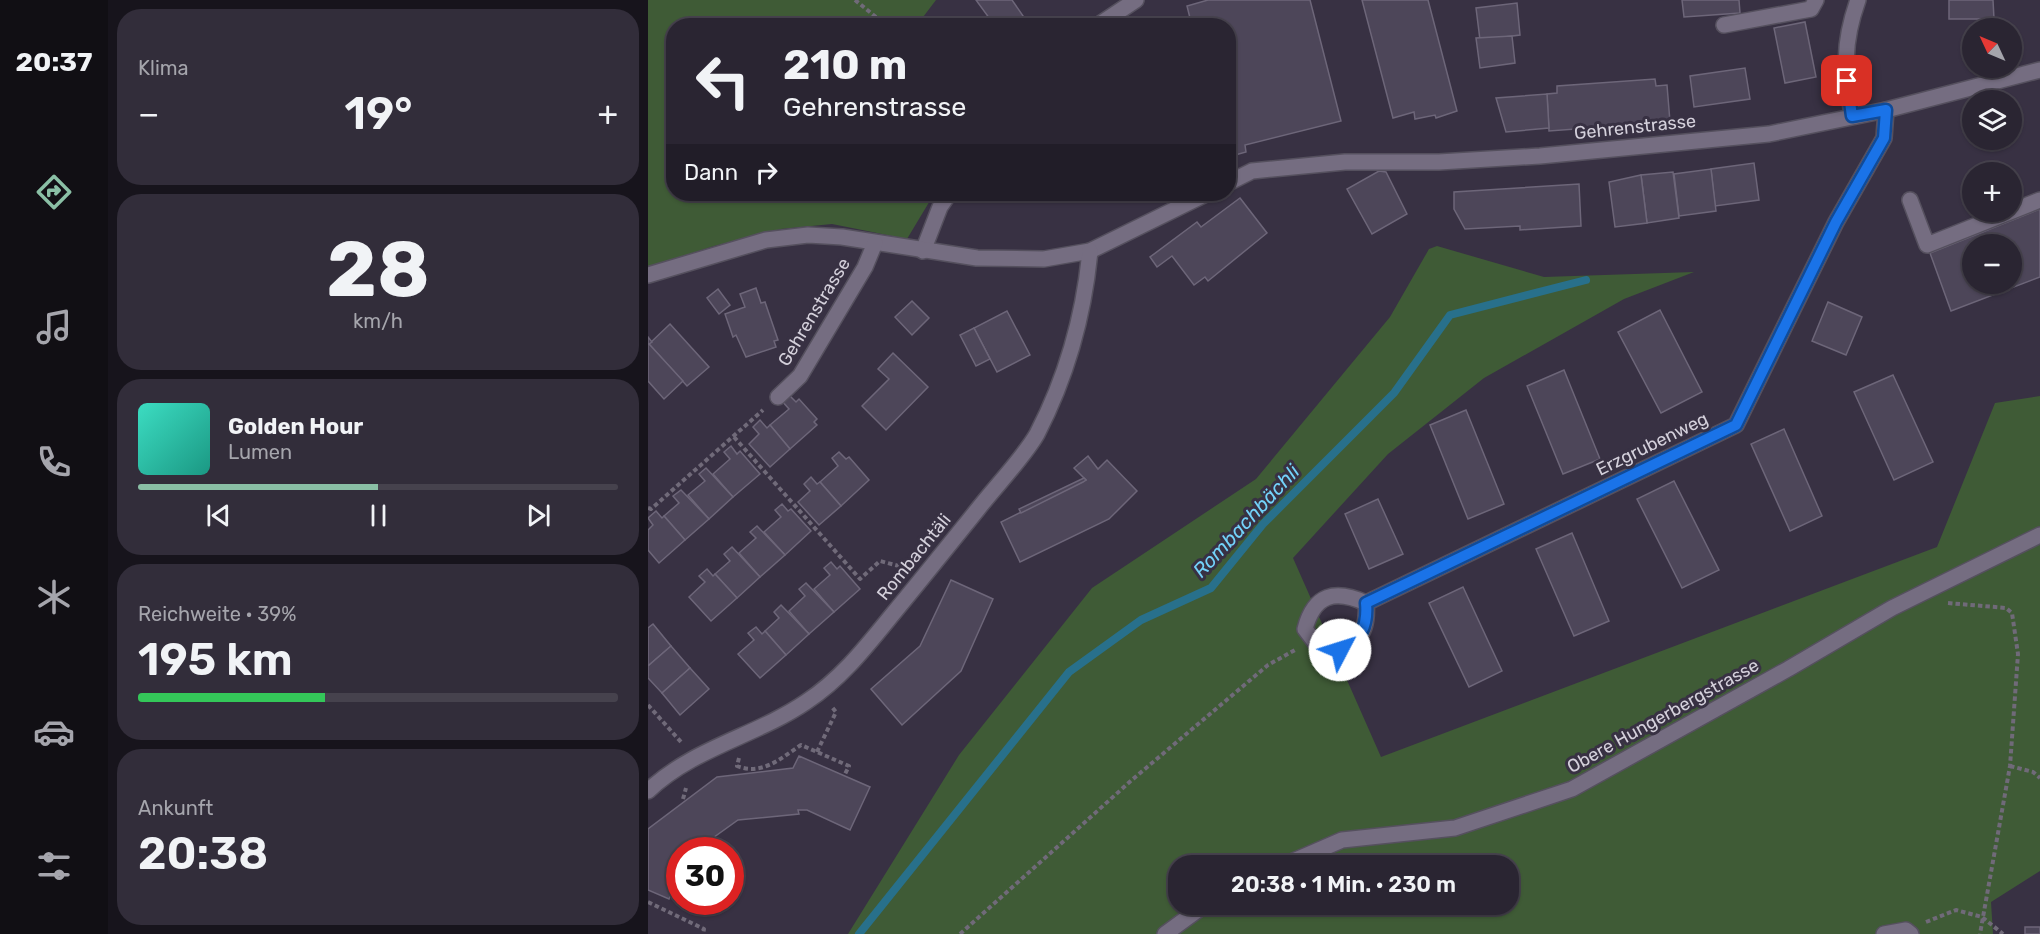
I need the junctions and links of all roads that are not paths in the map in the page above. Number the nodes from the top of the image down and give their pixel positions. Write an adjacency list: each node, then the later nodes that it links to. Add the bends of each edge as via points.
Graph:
1 (1136, 0): 4 (street)
2 (1816, 0): 5 (street, via 1811,9)
3 (1858, 0): 8 (street, via 1848,27 1844,64)
4 (1109, 18)
5 (1724, 25)
6 (2040, 70): 7 (street, Gehrenstrasse)
7 (1886, 110): 8 (street, Gehrenstrasse); 20 (street, Erzgrubenweg, via 1884,138 1836,222 1736,425)
8 (1852, 116): 9 (street, Gehrenstrasse, via 1769,134 1540,156 1345,162 1252,171)
9 (1236, 179)
10 (1910, 200): 11 (street, via 1927,245)
11 (2040, 200)
12 (944, 201): 15 (street)
13 (1192, 201): 16 (street, Gehrenstrasse)
14 (875, 243): 15 (street, Gehrenstrasse); 17 (street, Gehrenstrasse, via 808,235 766,240); 18 (street, Gehrenstrasse, via 865,267 800,376)
15 (923, 251): 16 (street, Gehrenstrasse, via 977,258 1044,259)
16 (1090, 251): 21 (street, Rombachtäli, via 1087,287 1070,354 1036,435 927,573 847,670 821,692 745,735 695,757)
17 (648, 275)
18 (778, 396)
19 (2040, 535): 22 (street, Obere Hungerbergstrasse, via 1892,608 1572,789 1455,828 1342,840)
20 (1366, 603): 20 (street, via 1364,627 1351,646 1320,649 1305,629 1310,611 1320,600 1350,596)
21 (648, 791)
22 (1307, 855)
23 (1191, 915): 25 (street)
24 (1908, 932): 26 (street)
25 (1166, 934)
26 (1884, 934)

